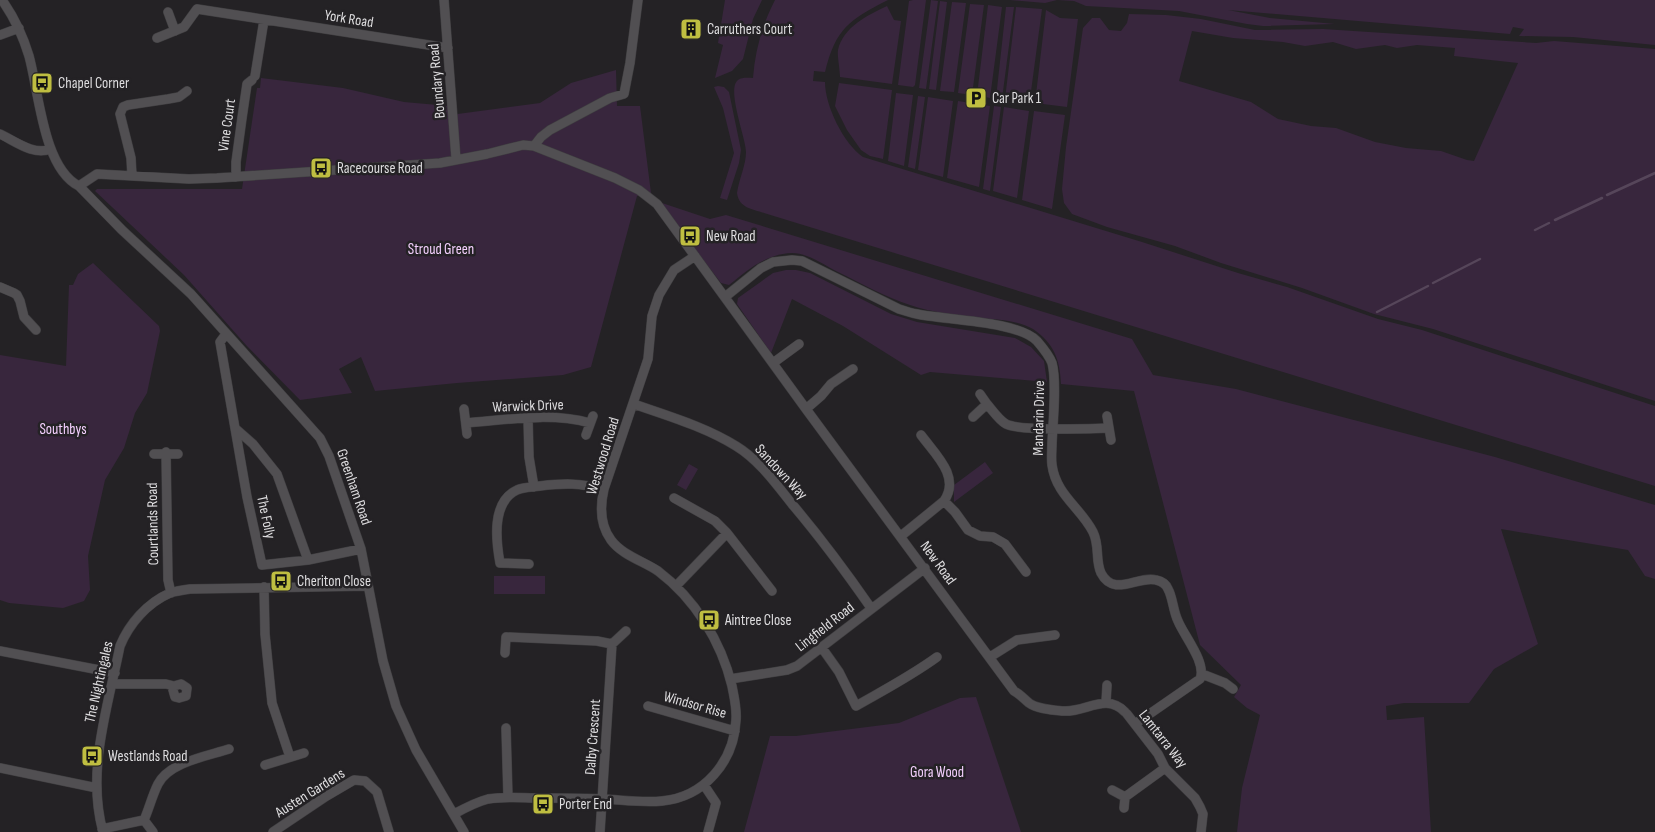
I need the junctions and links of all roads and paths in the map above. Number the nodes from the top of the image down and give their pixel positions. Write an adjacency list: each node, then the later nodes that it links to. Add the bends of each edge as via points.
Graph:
1 (2, 0): 8 (street, Greenham Road)
2 (194, 0): 5 (street)
3 (444, 0): 12 (street, Boundary Road)
4 (638, 0): 15 (street, via 624,94 610,98 550,130)
5 (197, 9): 7 (street, York Road); 9 (street, via 184,27)
6 (168, 12): 9 (street)
7 (264, 20): 12 (street, York Road); 19 (street, Vine Court, via 254,78 247,84)
8 (19, 28): 10 (street); 16 (street, Greenham Road)
9 (175, 31): 11 (street)
10 (0, 35)
11 (157, 38)
12 (448, 48): 17 (street, Boundary Road)
13 (187, 91): 18 (street, via 179,97 123,107 120,114)
14 (0, 134): 16 (street, via 36,152)
15 (534, 146): 17 (street, via 523,145); 21 (street, New Road, via 638,190 657,204)
16 (50, 149): 20 (street, Greenham Road, via 63,172)
17 (456, 159): 19 (street, via 440,163)
18 (132, 176): 19 (street); 20 (street, via 96,174)
19 (236, 177)
20 (79, 186): 25 (street, Greenham Road, via 184,288)
21 (695, 256): 23 (street, New Road); 30 (street, Westwood Road, via 674,270 659,295 652,316 648,359)
22 (0, 287): 24 (street, via 14,292 24,317)
23 (726, 296): 27 (street, New Road); 38 (street, Mandarin Drive, via 761,268 772,262 792,260 808,264 915,314 1020,331 1036,339 1052,364)
24 (36, 330)
25 (226, 334): 40 (street, The Folly, via 220,342); 54 (street, Greenham Road, via 320,438)
26 (799, 344): 27 (street)
27 (773, 363): 33 (street, New Road)
28 (853, 369): 33 (street, via 831,384)
29 (980, 394): 31 (street)
30 (634, 404): 49 (street, Westwood Road); 64 (street, Sandown Way, via 718,436 750,457 806,520)
31 (987, 404): 35 (street); 38 (street, via 1008,425)
32 (464, 409): 37 (street)
33 (806, 409): 53 (street, New Road)
34 (1107, 416): 39 (street)
35 (973, 417)
36 (528, 418): 37 (street, Warwick Drive); 42 (street, Warwick Drive, via 591,420); 48 (street)
37 (466, 422): 41 (street)
38 (1053, 428): 39 (street); 74 (street, Mandarin Drive, via 1052,467 1064,494 1094,533 1102,574 1116,584 1149,579 1167,587 1177,621 1201,666)
39 (1109, 428): 44 (street)
40 (236, 429): 55 (street, The Folly, via 277,474); 55 (street, The Folly, via 262,565)
41 (467, 434)
42 (586, 435)
43 (921, 436): 51 (street, via 948,472 950,487)
44 (1111, 440)
45 (166, 453): 46 (street); 47 (street); 63 (street, Courtlands Road, via 168,580)
46 (154, 454)
47 (178, 454)
48 (534, 487): 49 (street, via 574,483); 56 (street, via 517,490 508,497 498,516 500,563)
49 (604, 489): 60 (street, Westwood Road, via 602,518 612,541)
50 (674, 498): 52 (street)
51 (944, 502): 53 (street); 58 (street, via 968,530 1005,544)
52 (727, 532): 60 (street); 62 (street)
53 (901, 536): 57 (street, New Road)
54 (361, 550): 55 (street, The Folly); 59 (street, Greenham Road)
55 (308, 560)
56 (529, 564)
57 (925, 568): 64 (street, Lingfield Road); 72 (street, New Road)
58 (1026, 572)
59 (368, 586): 61 (street); 98 (street, Greenham Road, via 396,706 416,750)
60 (676, 586): 75 (street, Westwood Road, via 699,612 713,636)
61 (264, 587): 63 (street, via 190,589); 87 (street, via 272,703)
62 (772, 591)
63 (171, 593): 73 (street, The Nightingales, via 153,603 128,629)
64 (871, 608): 68 (street, Lingfield Road)
65 (626, 631): 67 (street)
66 (1055, 635): 72 (street, via 1018,640)
67 (612, 644): 70 (street, via 506,637); 96 (street, Dalby Crescent)
68 (822, 648): 71 (street, via 839,672 854,708); 75 (street, Lingfield Road, via 788,670)
69 (0, 651): 73 (street)
70 (505, 653)
71 (937, 657)
72 (990, 657): 80 (street, New Road, via 1014,691 1034,706 1074,711)
73 (114, 673): 76 (street, The Nightingales)
74 (1202, 674): 79 (street); 82 (street, via 1198,682)
75 (730, 679): 84 (street, Westwood Road, via 736,706)
76 (112, 684): 78 (street); 92 (street, The Nightingales, via 101,733)
77 (1107, 685): 80 (street)
78 (174, 686)
79 (1233, 689)
80 (1106, 702): 82 (street, Lamtarra Way, via 1126,713)
81 (648, 706): 84 (street, Windsor Rise)
82 (1135, 724): 90 (street, Lamtarra Way)
83 (506, 728): 94 (street)
84 (735, 731): 91 (street, Westwood Road, via 726,758)
85 (229, 749): 99 (street, via 184,763 168,772 158,783)
86 (304, 753): 87 (street)
87 (290, 757): 88 (street)
88 (265, 765)
89 (0, 768): 92 (street)
90 (1165, 768): 95 (street); 107 (street, Lamtarra Way, via 1195,798 1203,814)
91 (704, 786): 96 (street, Westwood Road, via 667,800); 106 (street, via 716,803)
92 (97, 788): 100 (street, The Nightingales)
93 (1112, 790): 95 (street)
94 (508, 797): 96 (street, Westwood Road); 98 (street, Westwood Road, via 478,802)
95 (1125, 797): 97 (street)
96 (602, 799): 105 (street, Dalby Crescent)
97 (1124, 808)
98 (454, 814): 104 (street, Greenham Road)
99 (144, 820): 100 (street, The Nightingales); 101 (street)
100 (102, 830)
101 (153, 832)
102 (273, 832): 103 (street, Austen Gardens, via 325,797 359,780 365,781 376,792)
103 (389, 832)
104 (464, 832)
105 (600, 832)
106 (708, 832)
107 (1201, 832)

